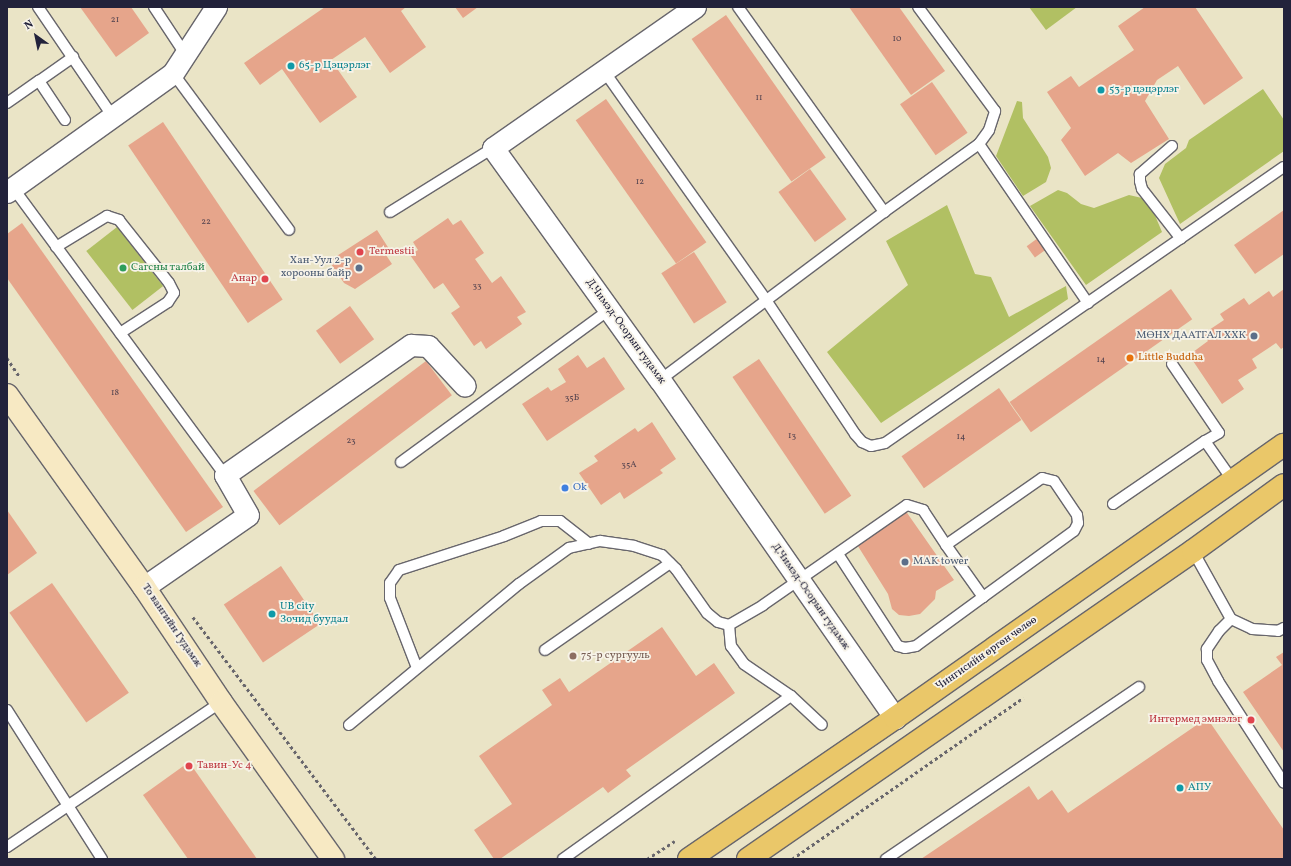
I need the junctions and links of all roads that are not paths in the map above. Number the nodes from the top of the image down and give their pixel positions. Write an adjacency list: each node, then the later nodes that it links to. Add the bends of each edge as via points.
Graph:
1 (38, 7): 8 (lane)
2 (154, 7): 7 (lane)
3 (216, 7): 7 (street)
4 (695, 7): 9 (street)
5 (738, 7): 21 (lane)
6 (918, 7): 15 (lane, via 995,111 989,130)
7 (185, 54): 10 (street)
8 (73, 57): 11 (lane); 13 (lane)
9 (604, 71): 17 (street); 25 (lane)
10 (173, 73): 13 (street); 22 (lane)
11 (39, 81): 12 (lane); 14 (lane)
12 (7, 103)
13 (113, 117): 19 (street)
14 (65, 120)
15 (979, 144): 21 (lane); 26 (lane)
16 (1172, 146): 23 (lane, via 1140,174 1140,181 1142,189)
17 (493, 148): 20 (lane); 27 (street, Д.Чимэд-Осорын гудамж)
18 (1284, 167): 23 (lane)
19 (9, 187): 24 (lane)
20 (390, 212)
21 (884, 212): 25 (lane)
22 (289, 230)
23 (1181, 239): 26 (lane)
24 (56, 247): 28 (lane); 28 (lane, via 107,216 119,220 169,283 174,292 168,302)
25 (766, 300): 26 (lane, via 858,438 866,444 876,446 885,443); 30 (lane)
26 (1088, 303)
27 (609, 310): 30 (street, Д.Чимэд-Осорын гудамж); 35 (lane)
28 (120, 333): 36 (lane)
29 (1172, 364): 33 (lane, via 1219,433)
30 (660, 380): 45 (street, Д.Чимэд-Осорын гудамж)
31 (465, 386): 36 (street, via 428,346 411,345)
32 (7, 395): 46 (street, То вангийн Гудамж)
33 (1205, 441): 37 (lane); 39 (lane)
34 (1284, 445): 37 (highway, Чингисийн өргөн чөлөө)
35 (401, 462)
36 (225, 475): 46 (street, via 248,515)
37 (1233, 481): 57 (highway, Чингисийн өргөн чөлөө)
38 (1284, 485): 42 (highway)
39 (1113, 504)
40 (589, 544): 44 (lane, via 600,541 634,546 662,555); 52 (lane, via 569,548 519,584); 52 (lane, via 560,521 541,522 399,570 390,583 390,598)
41 (946, 545): 43 (lane, via 923,510 907,505); 47 (lane); 47 (lane, via 1029,485 1042,478 1054,481 1077,515 1078,523 1074,531)
42 (1193, 551): 48 (lane); 67 (highway)
43 (838, 554): 45 (lane); 47 (lane, via 898,646 916,646)
44 (670, 563): 49 (lane, via 707,613 718,622); 51 (lane)
45 (799, 581): 49 (lane); 57 (street, Д.Чимэд-Осорын гудамж)
46 (144, 587): 55 (street, То вангийн Гудамж)
47 (983, 596)
48 (1231, 619): 50 (lane, via 1252,629 1278,631); 60 (lane, via 1207,649 1207,660)
49 (729, 625): 54 (lane, via 731,646 744,664)
50 (1284, 628)
51 (545, 650)
52 (417, 668): 58 (lane)
53 (1139, 687): 68 (lane)
54 (791, 696): 59 (lane); 65 (lane)
55 (221, 702): 61 (lane); 64 (street, То вангийн Гудамж)
56 (7, 710): 61 (lane)
57 (895, 718): 66 (highway, Чингисийн өргөн чөлөө)
58 (349, 725)
59 (822, 725)
60 (1284, 783)
61 (69, 808): 62 (lane); 63 (lane)
62 (7, 847)
63 (102, 859)
64 (332, 859)
65 (563, 859)
66 (689, 859)
67 (748, 859)
68 (886, 859)

